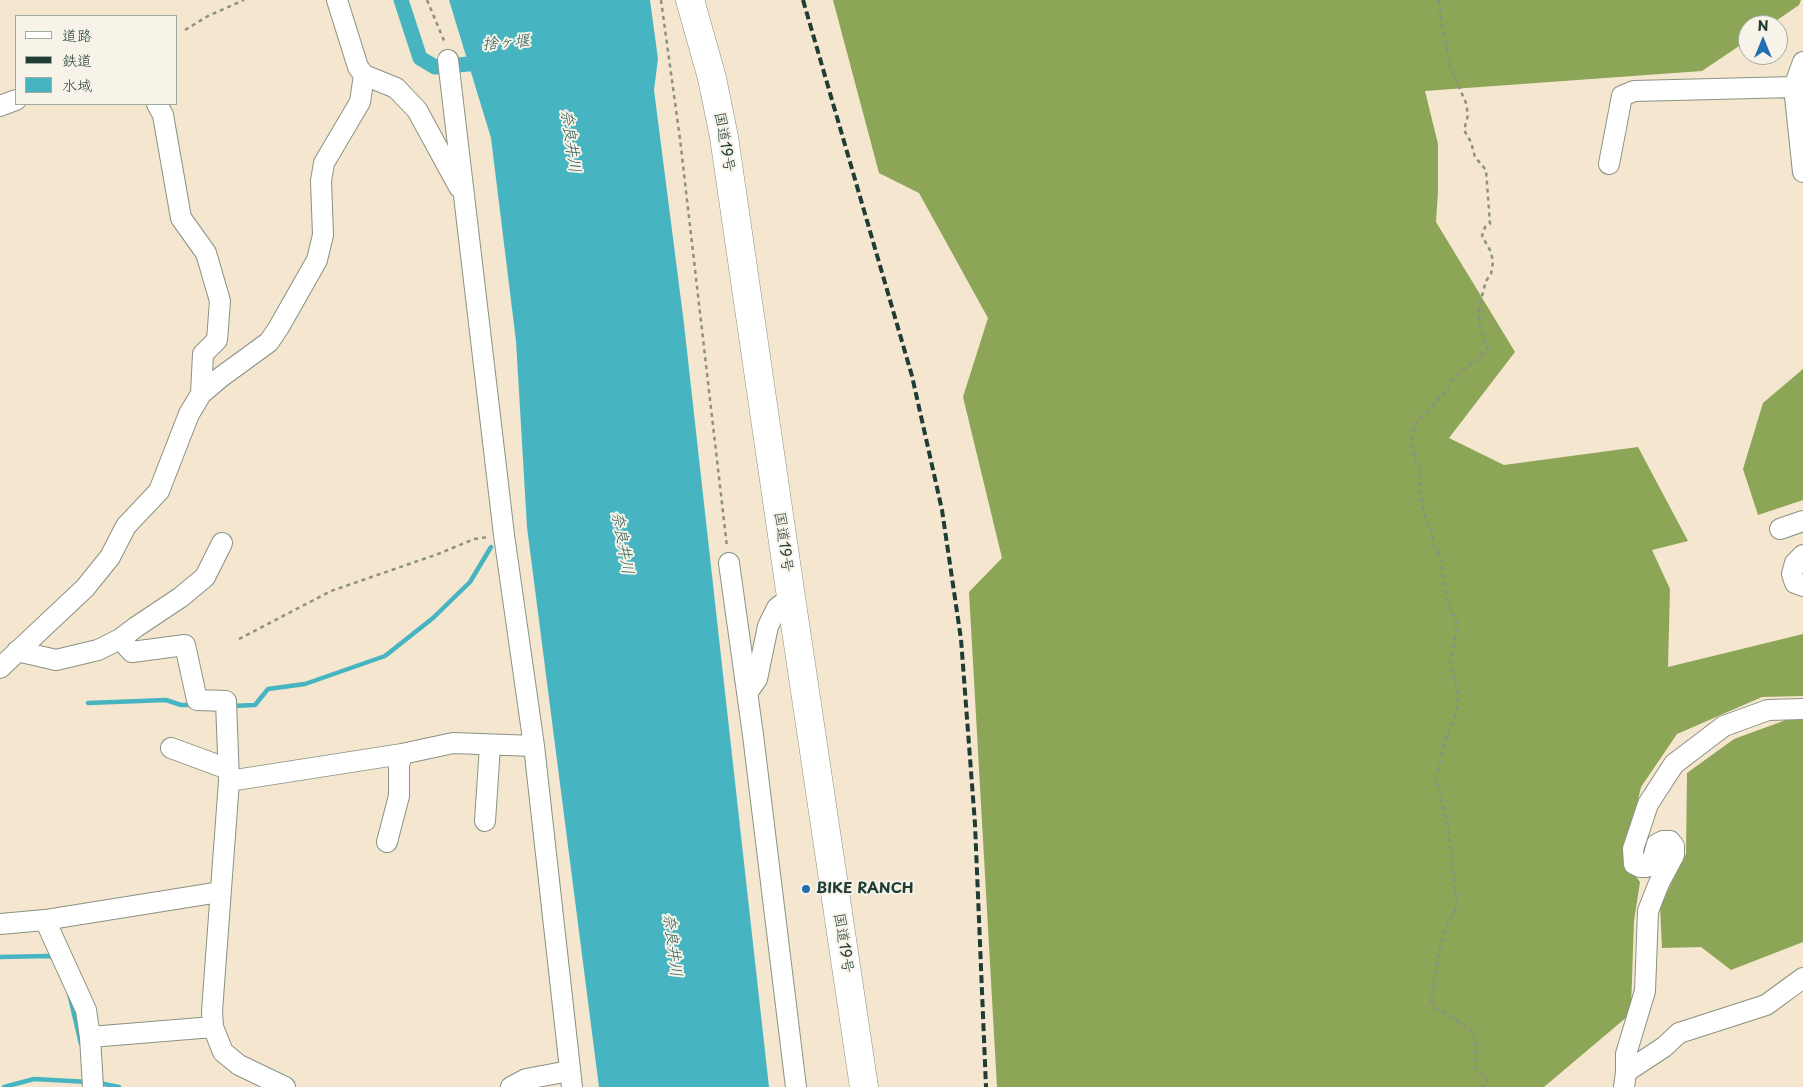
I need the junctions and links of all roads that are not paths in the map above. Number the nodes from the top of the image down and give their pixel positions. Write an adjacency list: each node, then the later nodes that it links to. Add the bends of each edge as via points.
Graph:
1 (337, 0): 5 (street, via 358,67)
2 (690, 0): 20 (highway, 国道19号, via 710,69 724,137)
3 (448, 60): 12 (street)
4 (1803, 62): 6 (street)
5 (364, 75): 12 (street, via 396,88 417,110); 13 (street, via 360,102 324,163 321,181 323,235 317,260 269,342)
6 (1794, 87): 10 (street, via 1634,91 1622,96); 11 (street)
7 (15, 100): 9 (street)
8 (158, 105): 13 (street, via 163,115 181,218 206,252 220,301 218,340 203,354)
9 (0, 106)
10 (1609, 164)
11 (1803, 172)
12 (463, 195): 27 (street, via 504,535)
13 (201, 394): 22 (street, via 159,491 126,526 110,557 85,588)
14 (1803, 521): 15 (street)
15 (1780, 529)
16 (222, 543): 21 (street, via 204,577)
17 (1803, 555): 19 (street, via 1795,563 1792,574 1795,583)
18 (729, 563): 24 (street)
19 (1803, 586)
20 (791, 597): 24 (street, via 777,608 768,626 757,679); 45 (highway, 国道19号)
21 (120, 639): 22 (street, via 98,650 56,660); 30 (street, via 132,652 185,645 197,700 226,701)
22 (17, 651): 23 (street)
23 (0, 668)
24 (747, 693): 44 (street)
25 (1803, 709): 40 (street, via 1768,710 1724,726 1674,764 1648,804 1633,849 1634,864 1647,867 1652,862 1656,844 1663,841 1670,841 1674,846 1674,855 1648,911 1644,991 1626,1054)
26 (490, 746): 27 (street); 29 (street, via 453,743); 31 (street)
27 (534, 746): 39 (street)
28 (171, 748): 30 (street)
29 (402, 754): 30 (street); 32 (street, via 399,796)
30 (229, 775): 33 (street)
31 (485, 821)
32 (387, 842)
33 (220, 892): 34 (street); 37 (street)
34 (45, 920): 35 (street); 38 (street, via 86,1010)
35 (0, 924)
36 (1803, 978): 40 (street, via 1766,1005 1678,1032)
37 (213, 1027): 38 (street); 42 (street, via 223,1052 238,1065)
38 (90, 1037): 41 (street)
39 (571, 1079): 43 (street, via 526,1079)
40 (1625, 1079)
41 (94, 1087)
42 (285, 1087)
43 (511, 1087)
44 (796, 1087)
45 (864, 1087)

